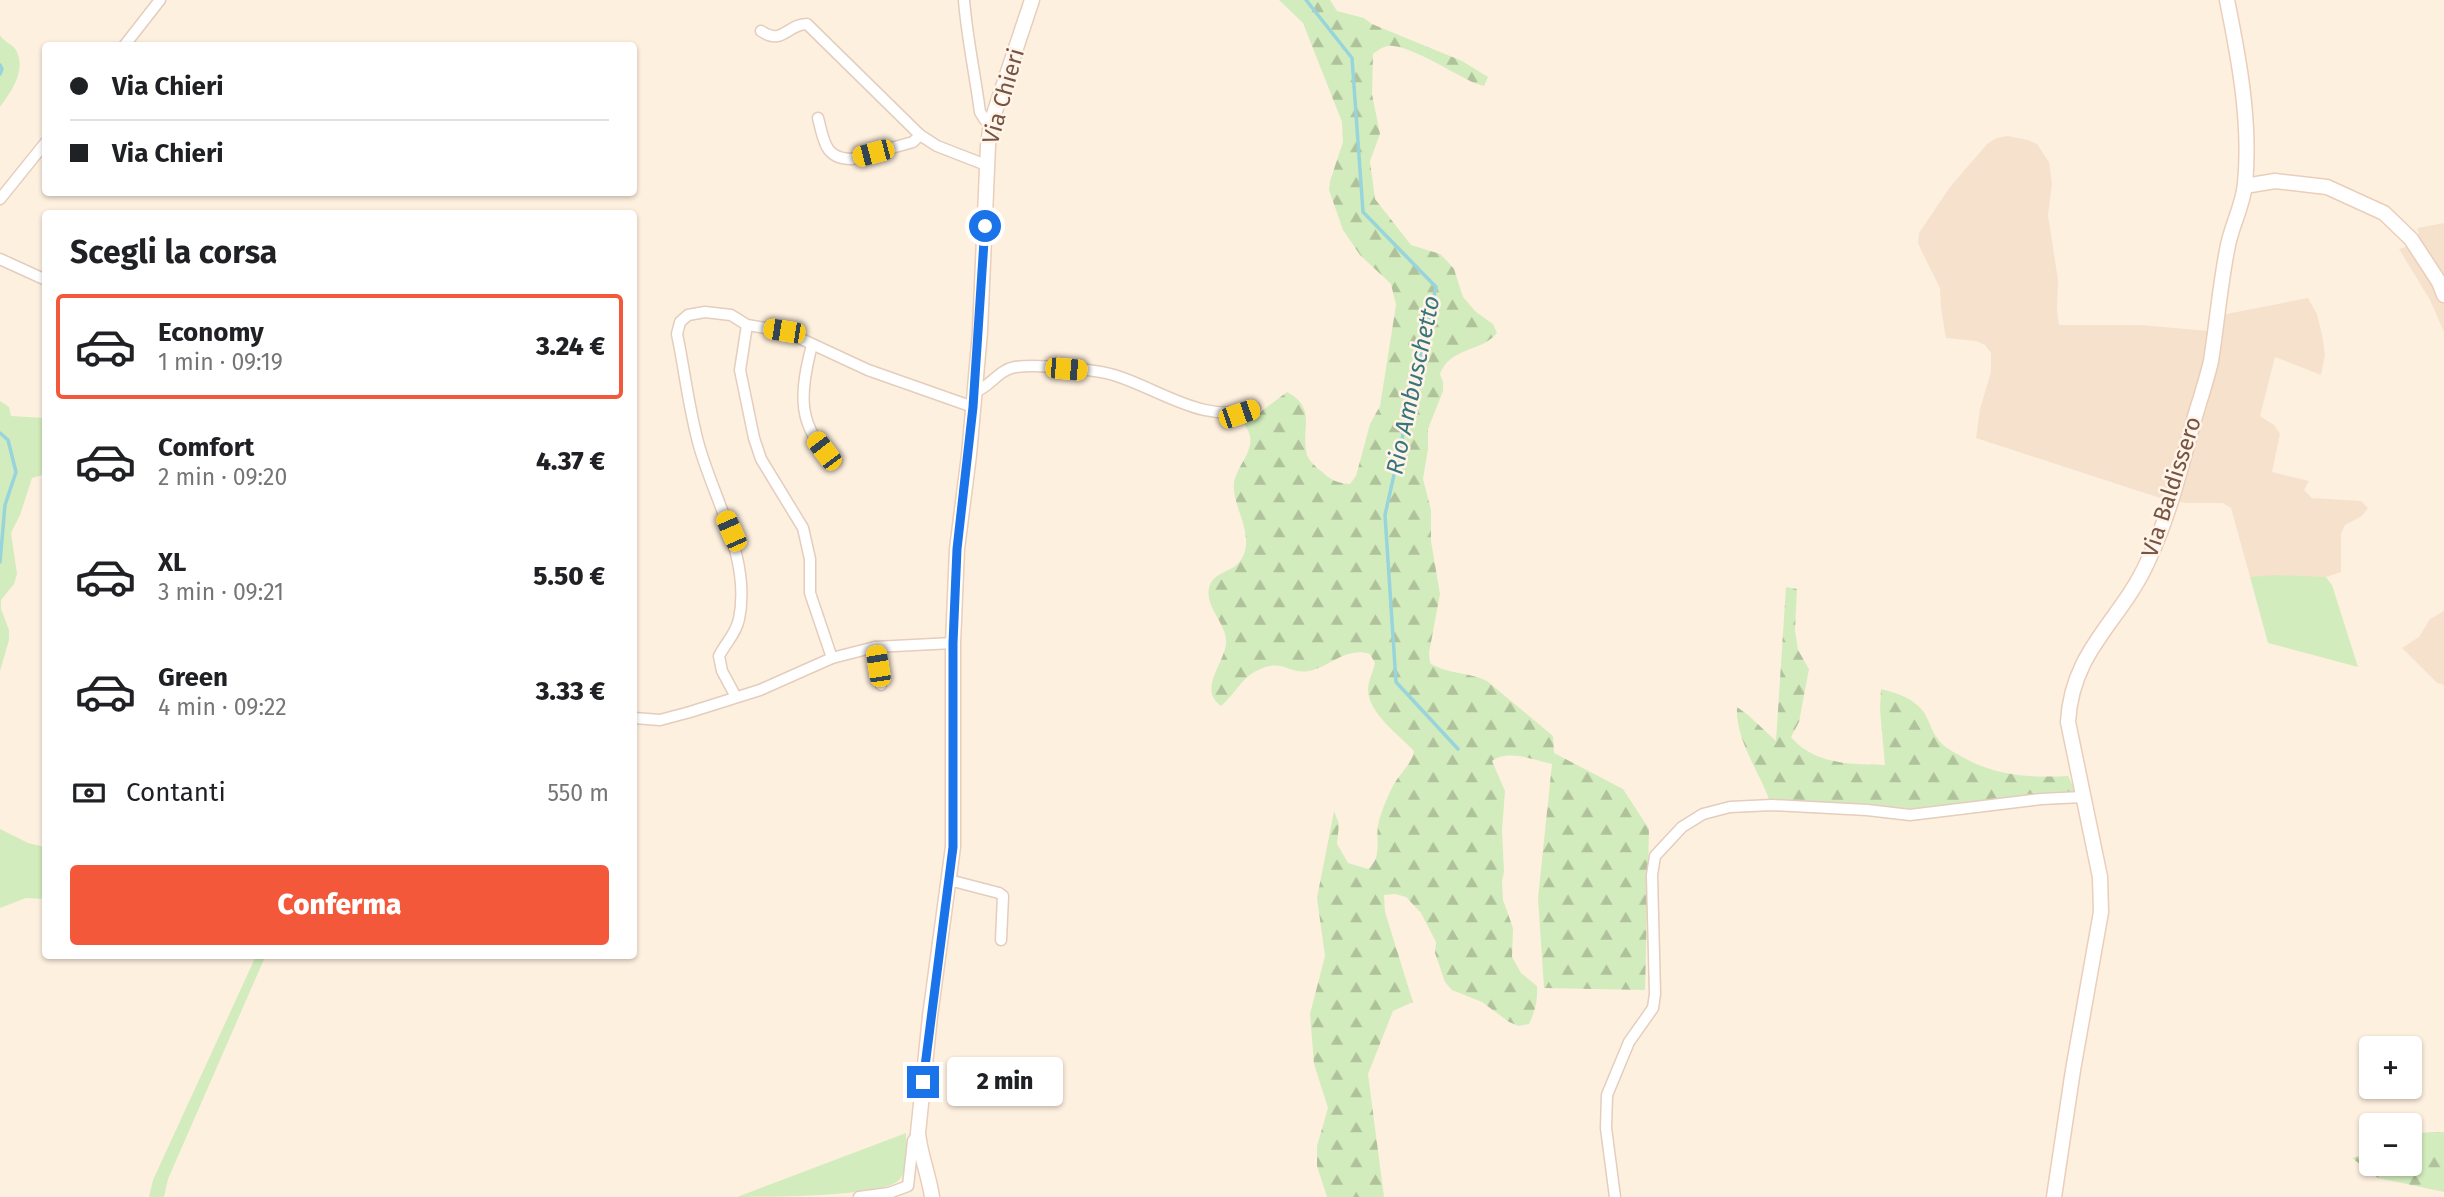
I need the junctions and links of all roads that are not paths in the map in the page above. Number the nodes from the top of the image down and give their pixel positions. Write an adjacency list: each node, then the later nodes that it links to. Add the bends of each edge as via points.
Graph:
1 (160, 0): 6 (street)
2 (964, 0): 8 (street, via 980,112)
3 (1032, 0): 8 (street, Via Chieri)
4 (2227, 0): 12 (street, Via Baldissero, via 2243,99)
5 (761, 31): 9 (street, via 773,37 803,23 812,27)
6 (127, 42)
7 (818, 118): 9 (street, via 825,145 842,159 914,142)
8 (991, 123): 11 (street, Via Chieri)
9 (920, 135): 11 (street)
10 (42, 147): 13 (street)
11 (986, 166): 19 (street, Via Chieri)
12 (2245, 186): 16 (street, via 2275,181 2327,187 2384,213 2411,239); 29 (street, Via Baldissero, via 2228,243 2210,363 2168,514 2146,566 2077,673 2069,699 2068,722)
13 (0, 199)
14 (0, 259): 15 (street)
15 (42, 278)
16 (2444, 295)
17 (747, 326): 18 (street, via 784,331); 25 (street, via 740,370 754,438 761,460 803,528 810,559 810,593); 27 (street, via 731,315 705,312 688,315 677,334 699,446 734,543 740,616 736,633 719,656)
18 (812, 345): 20 (street); 22 (street, via 806,366 805,421)
19 (975, 392): 20 (street, Via Chieri); 21 (street, via 1006,369 1066,369 1115,375 1207,412 1239,414)
20 (973, 407): 23 (street, Via Chieri, via 959,525)
21 (1255, 408)
22 (836, 461)
23 (953, 643): 24 (street); 30 (street, Via Chieri)
24 (875, 647): 25 (street); 26 (street)
25 (832, 658): 27 (street)
26 (881, 685)
27 (736, 697): 28 (street, via 660,720)
28 (637, 718)
29 (2083, 797): 35 (street, via 1910,815 1772,805 1730,807 1703,814 1682,827 1655,856 1653,1008 1629,1042 1607,1095 1606,1128); 36 (street, Via Baldissero, via 2100,877 2101,912)
30 (949, 880): 31 (street, via 1003,896); 32 (street, Via Chieri)
31 (1001, 940)
32 (918, 1133): 33 (street, via 908,1186); 34 (street, Via Chieri)
33 (859, 1197)
34 (932, 1197)
35 (1615, 1197)
36 (2054, 1197)

